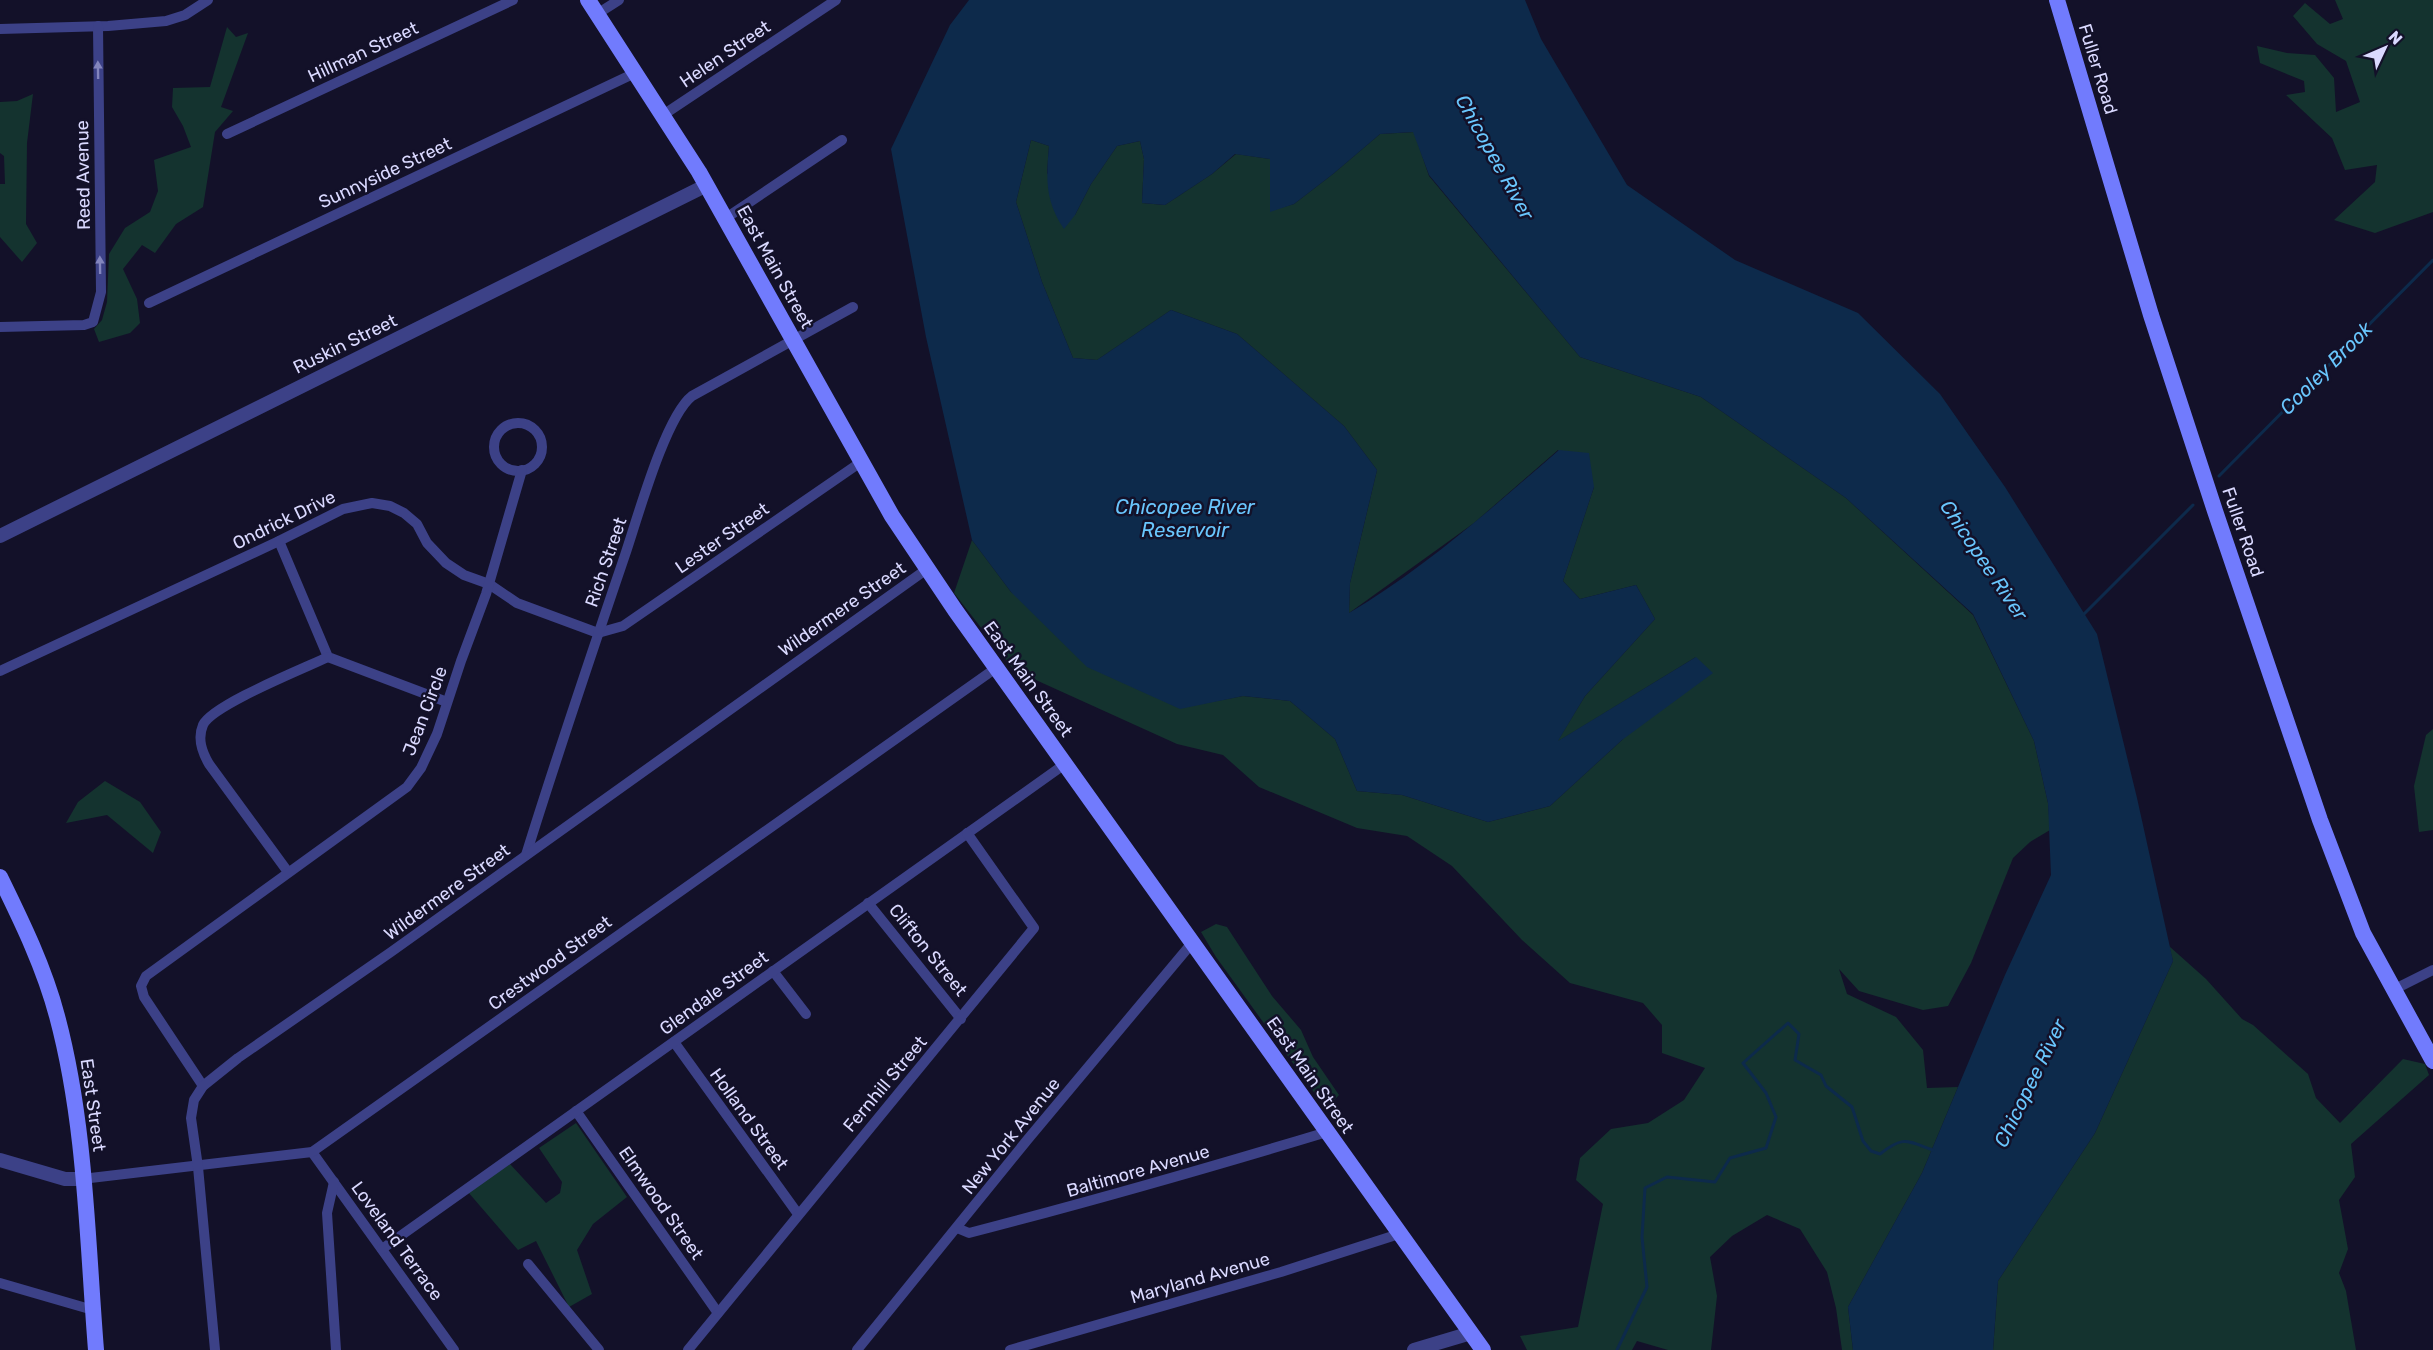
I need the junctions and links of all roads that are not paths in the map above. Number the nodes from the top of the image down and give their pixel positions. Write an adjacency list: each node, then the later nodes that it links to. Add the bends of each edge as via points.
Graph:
1 (208, 0): 7 (street, via 185,15 166,21)
2 (513, 0): 11 (street, Hillman Street)
3 (619, 0): 6 (street)
4 (836, 0): 10 (street, Helen Street)
5 (2058, 0): 39 (main road, Fuller Road, via 2151,315 2267,666 2363,933)
6 (593, 7): 9 (main road, East Main Street)
7 (98, 26): 8 (street); 17 (street, Reed Avenue, one-way to 7, via 93,322 101,292)
8 (0, 29)
9 (635, 72): 10 (main road, East Main Street); 15 (street, Sunnyside Street)
10 (663, 115): 13 (main road, East Main Street)
11 (227, 135)
12 (842, 140): 14 (street)
13 (707, 185): 14 (main road, East Main Street); 21 (street, Ruskin Street)
14 (726, 218): 18 (main road, East Main Street)
15 (149, 303)
16 (853, 307): 18 (street, Rich Street)
17 (0, 327)
18 (793, 339): 19 (main road, East Main Street); 25 (street, Rich Street, via 692,396 679,408)
19 (861, 462): 23 (main road, East Main Street); 25 (street, Lester Street, via 622,627)
20 (522, 470): 20 (street, Jean Circle, via 504,466 494,450 499,432 515,423 534,430 541,444 538,459); 24 (street, Jean Circle)
21 (0, 536)
22 (279, 541): 24 (street, Ondrick Drive, via 343,509 372,503 390,506 411,518 446,564); 26 (street); 28 (street, Ondrick Drive)
23 (927, 569): 27 (main road, East Main Street); 32 (street, Wildermere Street)
24 (489, 584): 25 (street, Ondrick Drive, via 517,603); 29 (street, Jean Circle)
25 (598, 633): 32 (street, Rich Street)
26 (328, 657): 29 (street); 33 (street, via 212,714 200,737 209,764)
27 (996, 668): 30 (main road, East Main Street); 47 (street, Crestwood Street)
28 (0, 671)
29 (447, 702): 33 (street, Jean Circle, via 421,768 407,787)
30 (1065, 764): 31 (street, Glendale Street); 36 (main road, East Main Street)
31 (968, 833): 35 (street, Glendale Street); 41 (street, Fernhill Street, via 1034,928)
32 (526, 855): 44 (street, Wildermere Street)
33 (288, 872): 44 (street, Jean Circle, via 153,968 141,986 144,997)
34 (0, 877): 50 (main road, East Street, via 38,959 56,1014 76,1107)
35 (868, 903): 38 (street, Glendale Street); 41 (street, Clifton Street)
36 (1192, 943): 46 (main road, East Main Street); 53 (street, New York Avenue)
37 (2433, 970): 39 (street)
38 (773, 971): 40 (street); 42 (street, Glendale Street)
39 (2393, 990): 43 (main road, Fuller Road)
40 (806, 1014)
41 (961, 1019): 52 (street, Fernhill Street)
42 (674, 1042): 45 (street, Glendale Street); 52 (street, Holland Street)
43 (2433, 1061)
44 (203, 1086): 49 (street, Wildermere Street, via 194,1100 191,1118)
45 (576, 1112): 55 (street, Glendale Street); 59 (street, Elmwood Street)
46 (1327, 1132): 53 (street, Baltimore Avenue, via 969,1233); 54 (main road, East Main Street)
47 (312, 1152): 49 (street, Crestwood Street); 51 (street, Loveland Terrace)
48 (0, 1160): 50 (street, via 65,1179)
49 (198, 1167): 50 (street, Crestwood Street); 62 (street, Wildermere Street)
50 (82, 1179): 58 (main road, East Street)
51 (334, 1182): 55 (street, Loveland Terrace); 63 (street, via 327,1213)
52 (798, 1214): 59 (street, Fernhill Street)
53 (957, 1228): 67 (street, New York Avenue)
54 (1399, 1234): 60 (main road, East Main Street); 68 (street, Maryland Avenue)
55 (382, 1248): 64 (street, Loveland Terrace)
56 (528, 1264): 65 (street)
57 (0, 1283): 58 (street)
58 (93, 1310): 61 (main road, East Street)
59 (718, 1313): 66 (street, Fernhill Street)
60 (1471, 1333): 69 (street); 70 (main road, East Main Street)
61 (96, 1350)
62 (215, 1350)
63 (336, 1350)
64 (454, 1350)
65 (599, 1350)
66 (688, 1350)
67 (857, 1350)
68 (1010, 1350)
69 (1414, 1350)
70 (1483, 1350)

